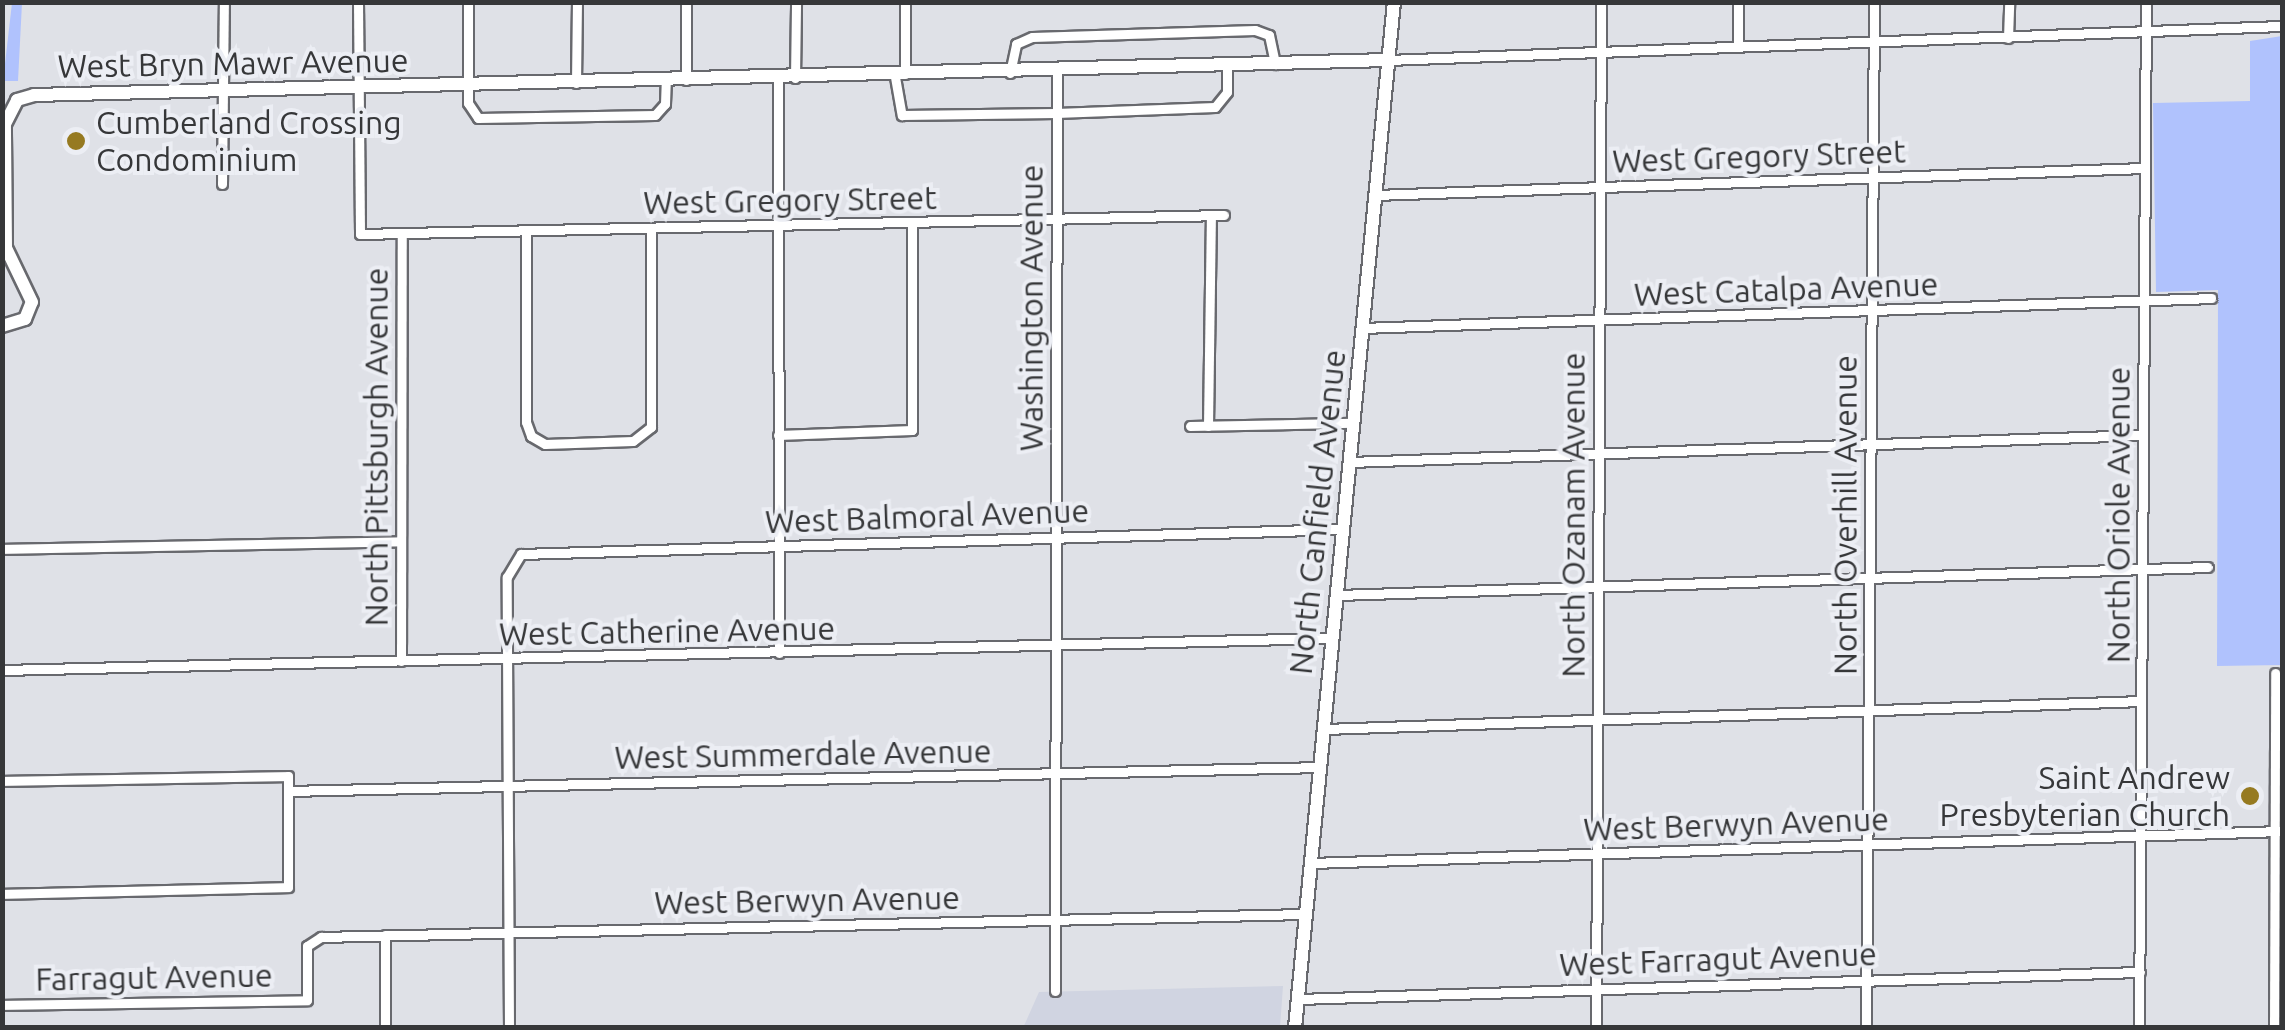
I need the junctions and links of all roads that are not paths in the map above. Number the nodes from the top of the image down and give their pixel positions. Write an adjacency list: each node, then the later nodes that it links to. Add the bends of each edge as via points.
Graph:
1 (224, 2): 33 (street)
2 (358, 2): 32 (street)
3 (468, 2): 31 (street)
4 (577, 2): 30 (street)
5 (686, 2): 28 (street)
6 (796, 2): 26 (street)
7 (905, 2): 25 (street)
8 (1394, 2): 20 (street, North Canfield Avenue)
9 (1601, 2): 19 (street, North Ozanam Avenue)
10 (1738, 2): 18 (street)
11 (1874, 2): 17 (street, North Overhill Avenue)
12 (2009, 2): 16 (street)
13 (2146, 2): 15 (street, North Oriole Avenue)
14 (2282, 26): 15 (street, West Bryn Mawr Avenue)
15 (2146, 34): 16 (street, West Bryn Mawr Avenue); 35 (street, North Oriole Avenue)
16 (2008, 38): 17 (street, West Bryn Mawr Avenue)
17 (1873, 43): 18 (street, West Bryn Mawr Avenue); 36 (street, North Overhill Avenue)
18 (1738, 47): 19 (street, West Bryn Mawr Avenue)
19 (1600, 53): 20 (street, West Bryn Mawr Avenue); 38 (street, North Ozanam Avenue)
20 (1388, 60): 21 (street, West Bryn Mawr Avenue); 39 (street, North Canfield Avenue)
21 (1275, 64): 22 (street, West Bryn Mawr Avenue); 24 (street, via 1269,35 1255,30 1050,36 1016,44)
22 (1227, 66): 23 (street, West Bryn Mawr Avenue); 34 (street, via 1227,92 1215,106)
23 (1057, 72): 24 (street, West Bryn Mawr Avenue); 34 (street, Washington Avenue)
24 (1010, 73): 25 (street, West Bryn Mawr Avenue)
25 (900, 77): 26 (street, West Bryn Mawr Avenue); 34 (street, via 902,115)
26 (794, 78): 27 (street, West Bryn Mawr Avenue)
27 (778, 79): 28 (street, West Bryn Mawr Avenue); 44 (street)
28 (686, 80): 29 (street, West Bryn Mawr Avenue)
29 (666, 81): 30 (street, West Bryn Mawr Avenue); 31 (street, via 665,104 655,115 502,120 472,114)
30 (576, 83): 31 (street, West Bryn Mawr Avenue)
31 (467, 85): 32 (street, West Bryn Mawr Avenue)
32 (357, 88): 33 (street, West Bryn Mawr Avenue); 47 (street, West Gregory Street, via 357,233)
33 (222, 91): 37 (street); 52 (street, West Bryn Mawr Avenue, via 17,100 6,124 6,248 32,302 26,319)
34 (1056, 114): 42 (street, Washington Avenue)
35 (2145, 168): 36 (street, West Gregory Street); 49 (street, North Oriole Avenue)
36 (1872, 177): 38 (street, West Gregory Street); 50 (street, North Overhill Avenue)
37 (222, 184)
38 (1600, 187): 39 (street, West Gregory Street); 51 (street, North Ozanam Avenue)
39 (1375, 195): 53 (street, North Canfield Avenue)
40 (1211, 216): 41 (street, West Gregory Street); 42 (street, West Gregory Street); 56 (street)
41 (1224, 216)
42 (1057, 219): 43 (street, West Gregory Street); 63 (street, Washington Avenue)
43 (912, 222): 44 (street, West Gregory Street); 58 (street, via 912,430)
44 (776, 225): 45 (street, West Gregory Street); 58 (street)
45 (652, 228): 46 (street, West Gregory Street); 46 (street, via 652,418 646,433 633,441 545,444 530,436)
46 (526, 230): 47 (street, West Gregory Street)
47 (402, 233): 64 (street, North Pittsburgh Avenue)
48 (2211, 298): 49 (street, West Catalpa Avenue)
49 (2144, 300): 50 (street, West Catalpa Avenue); 57 (street, North Oriole Avenue)
50 (1871, 310): 51 (street, West Catalpa Avenue); 59 (street, North Overhill Avenue)
51 (1599, 321): 53 (street, West Catalpa Avenue); 60 (street, North Ozanam Avenue)
52 (2, 326)
53 (1362, 328): 54 (street, North Canfield Avenue)
54 (1353, 423): 56 (street); 61 (street, North Canfield Avenue)
55 (1190, 426): 56 (street)
56 (1208, 426)
57 (2143, 434): 59 (street); 68 (street, North Oriole Avenue)
58 (778, 435): 65 (street)
59 (1870, 444): 60 (street); 69 (street, North Overhill Avenue)
60 (1598, 453): 61 (street); 70 (street, North Ozanam Avenue)
61 (1350, 462): 62 (street, North Canfield Avenue)
62 (1343, 529): 63 (street, West Balmoral Avenue); 71 (street, North Canfield Avenue)
63 (1056, 537): 65 (street, West Balmoral Avenue); 73 (street, Washington Avenue)
64 (401, 541): 66 (street); 76 (street, North Pittsburgh Avenue)
65 (778, 545): 74 (street); 75 (street, West Balmoral Avenue, via 528,552 515,559 508,577)
66 (2, 548)
67 (2208, 567): 68 (street)
68 (2142, 568): 69 (street); 79 (street, North Oriole Avenue)
69 (1869, 578): 70 (street); 80 (street, North Overhill Avenue)
70 (1598, 587): 71 (street); 81 (street, North Ozanam Avenue)
71 (1337, 595): 72 (street, North Canfield Avenue)
72 (1332, 638): 73 (street, West Catherine Avenue); 82 (street, North Canfield Avenue)
73 (1056, 647): 74 (street, West Catherine Avenue); 84 (street, Washington Avenue)
74 (779, 653): 75 (street, West Catherine Avenue)
75 (509, 660): 76 (street, West Catherine Avenue); 86 (street)
76 (400, 662): 77 (street, West Catherine Avenue)
77 (2, 670)
78 (2275, 673): 88 (street)
79 (2142, 701): 80 (street); 89 (street, North Oriole Avenue)
80 (1868, 711): 81 (street); 90 (street, North Overhill Avenue)
81 (1597, 720): 82 (street); 91 (street, North Ozanam Avenue)
82 (1324, 729): 83 (street, North Canfield Avenue)
83 (1320, 767): 84 (street, West Summerdale Avenue); 92 (street, North Canfield Avenue)
84 (1055, 773): 86 (street, West Summerdale Avenue); 95 (street, Washington Avenue)
85 (2, 782): 87 (street, via 288,776)
86 (509, 786): 87 (street, West Summerdale Avenue); 96 (street)
87 (288, 791): 93 (street, via 288,886)
88 (2279, 831): 89 (street, West Berwyn Avenue); 111 (street)
89 (2140, 836): 90 (street, West Berwyn Avenue); 98 (street, North Oriole Avenue)
90 (1867, 845): 91 (street, West Berwyn Avenue); 99 (street, North Overhill Avenue)
91 (1596, 854): 92 (street, West Berwyn Avenue); 100 (street, North Ozanam Avenue)
92 (1311, 864): 94 (street, North Canfield Avenue)
93 (2, 894)
94 (1306, 914): 95 (street, West Berwyn Avenue); 102 (street, North Canfield Avenue)
95 (1055, 919): 96 (street, West Berwyn Avenue); 101 (street, Washington Avenue)
96 (510, 932): 97 (street, West Berwyn Avenue); 106 (street)
97 (385, 936): 103 (street, West Berwyn Avenue, via 310,941); 105 (street)
98 (2140, 972): 99 (street, West Farragut Avenue); 110 (street, North Oriole Avenue)
99 (1866, 978): 100 (street, West Farragut Avenue); 109 (street, North Overhill Avenue)
100 (1596, 988): 102 (street, West Farragut Avenue); 108 (street, North Ozanam Avenue)
101 (1054, 991)
102 (1298, 999): 107 (street, North Canfield Avenue)
103 (306, 1000): 104 (street, Farragut Avenue)
104 (2, 1005)
105 (385, 1028)
106 (510, 1028)
107 (1295, 1028)
108 (1596, 1028)
109 (1866, 1028)
110 (2139, 1028)
111 (2274, 1028)

